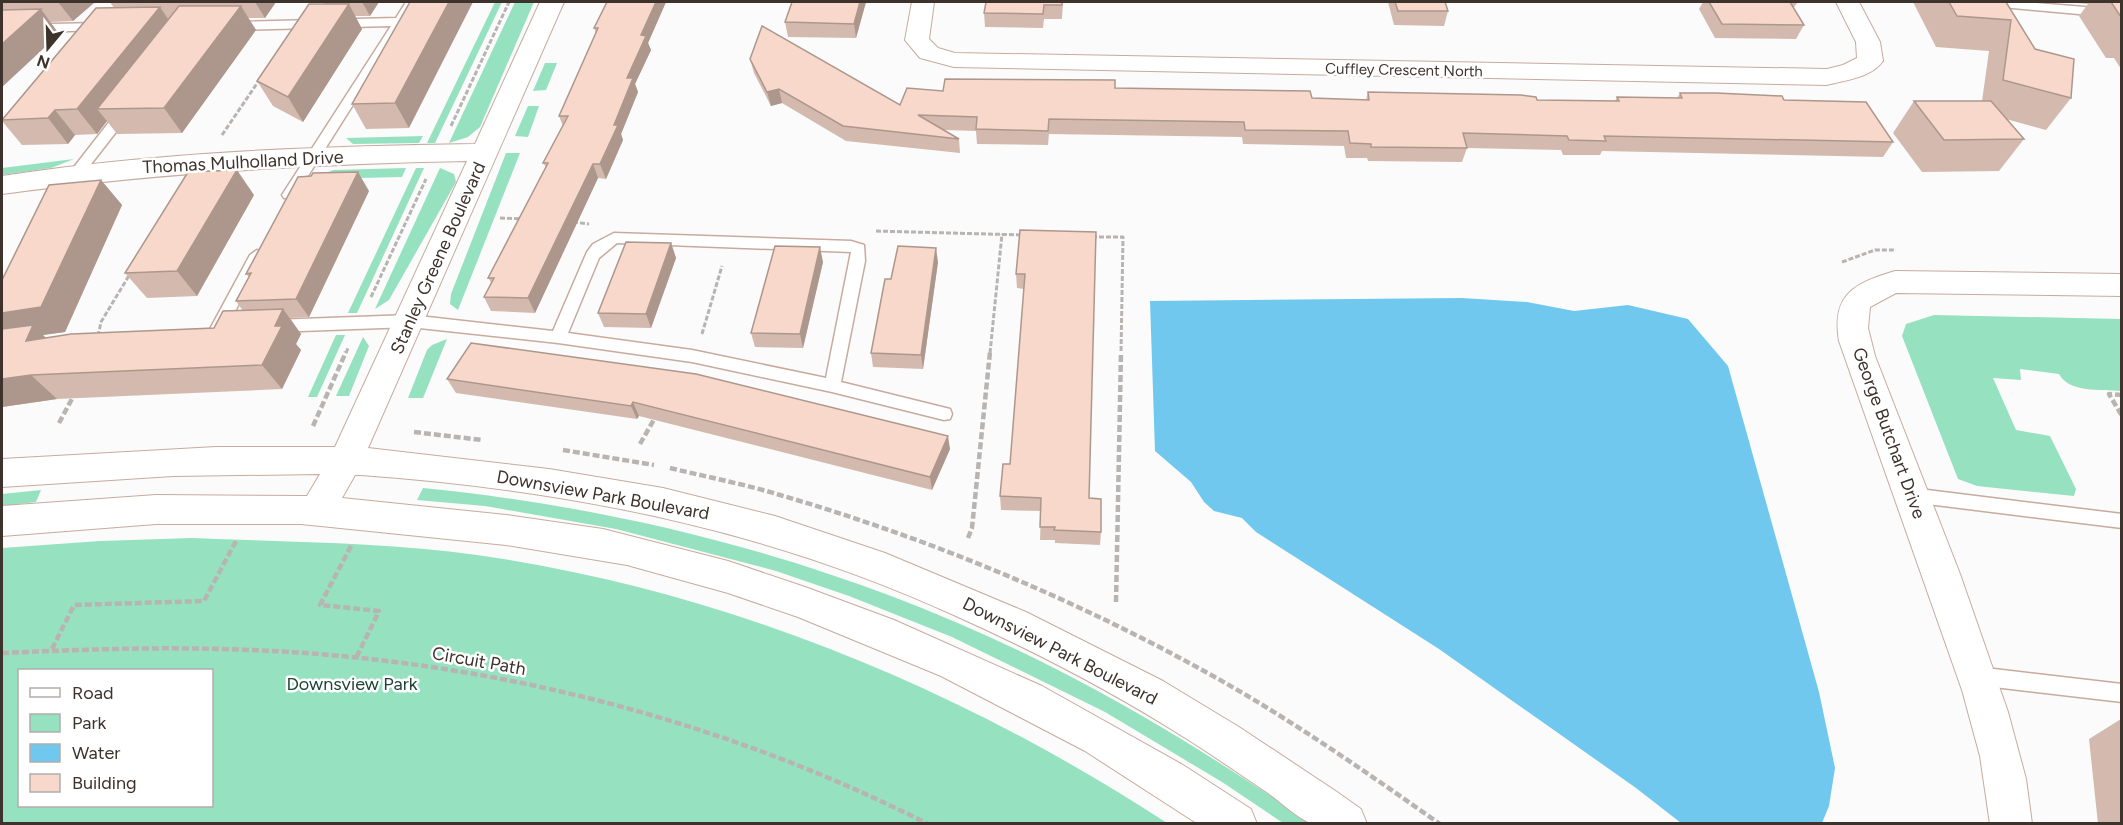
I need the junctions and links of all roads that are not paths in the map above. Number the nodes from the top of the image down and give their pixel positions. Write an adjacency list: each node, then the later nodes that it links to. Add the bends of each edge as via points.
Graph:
1 (412, 2): 7 (lane)
2 (552, 2): 12 (street, Stanley Greene Boulevard)
3 (923, 2): 4 (street, Cuffley Crescent North, via 917,40 929,53 954,60 1827,77 1852,71 1870,61 1868,42)
4 (1848, 2)
5 (1991, 2): 6 (lane)
6 (2121, 14)
7 (398, 22): 9 (lane); 13 (lane)
8 (109, 27): 10 (lane)
9 (213, 27)
10 (2, 29)
11 (134, 100): 14 (lane)
12 (486, 152): 13 (street, Thomas Mulholland Drive); 19 (street, Stanley Greene Boulevard)
13 (315, 157): 14 (street, Thomas Mulholland Drive, via 196,162); 16 (lane)
14 (59, 182): 15 (street, Thomas Mulholland Drive)
15 (2, 185)
16 (285, 203)
17 (262, 245): 19 (lane, via 213,329)
18 (2121, 285): 25 (street, George Butchart Drive, via 1911,280 1872,287 1858,300 1851,329)
19 (410, 321): 20 (lane); 23 (street, Stanley Greene Boulevard)
20 (558, 337): 21 (lane, via 692,356); 21 (lane, via 592,256 614,238 851,246 859,249 858,261)
21 (832, 386): 22 (lane)
22 (944, 414)
23 (345, 461): 24 (street, Downsview Park Boulevard, via 171,461); 26 (street, Stanley Greene Boulevard); 32 (street, Downsview Park Boulevard, via 538,481 674,504 773,530 872,564 1007,620 1149,694 1269,769)
24 (2, 473)
25 (1911, 495): 28 (lane); 29 (street, George Butchart Drive)
26 (317, 511): 27 (street, via 221,508); 31 (street, via 468,525 649,555 839,616 963,668 1112,744)
27 (2, 521)
28 (2121, 521)
29 (1977, 676): 30 (lane); 33 (street, George Butchart Drive, via 1991,717)
30 (2121, 693)
31 (1236, 824)
32 (1346, 824)
33 (2011, 824)

